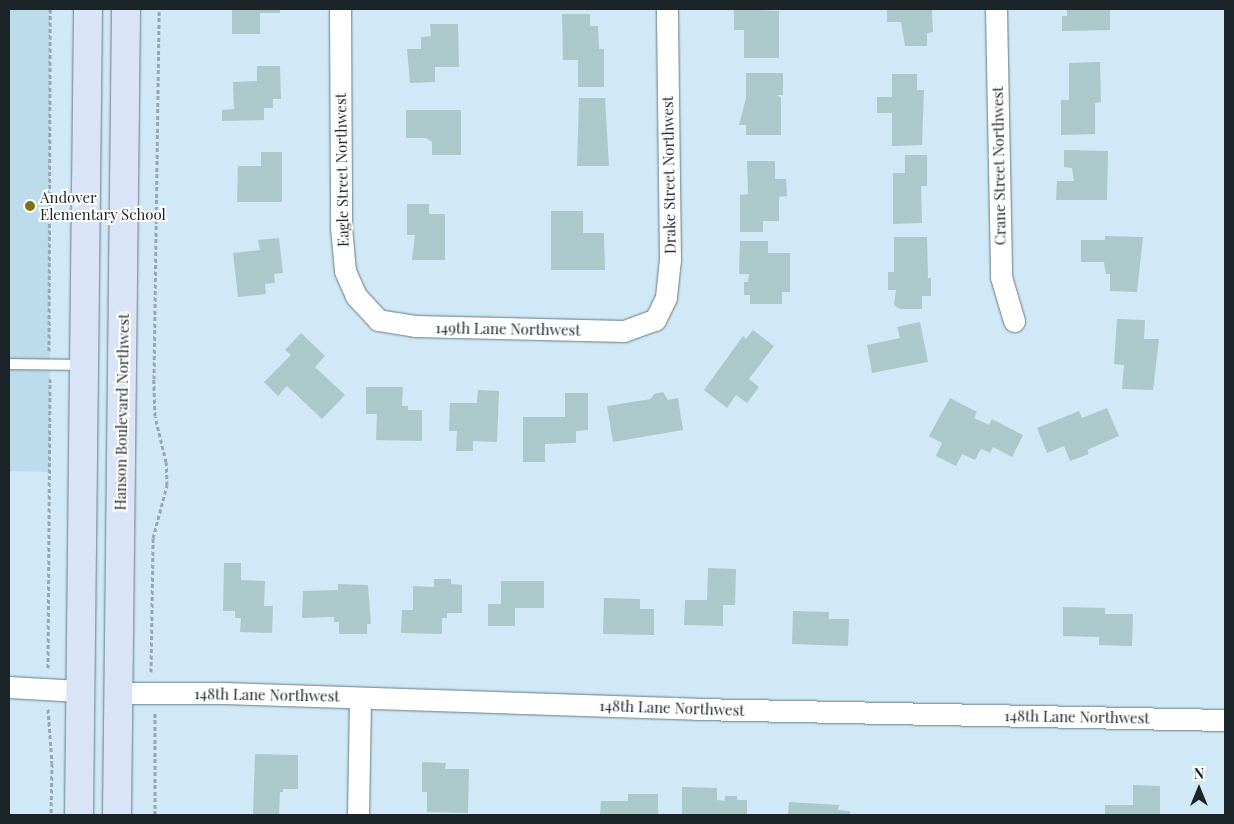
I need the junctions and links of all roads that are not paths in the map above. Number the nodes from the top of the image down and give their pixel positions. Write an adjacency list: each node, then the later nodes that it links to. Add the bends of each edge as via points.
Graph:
1 (88, 9): 10 (main road)
2 (126, 9): 11 (main road, Hanson Boulevard Northwest)
3 (340, 9): 6 (street, Eagle Street Northwest, via 344,272 356,296)
4 (667, 9): 8 (street, Drake Street Northwest, via 670,261 666,297 655,320)
5 (996, 9): 7 (street, Crane Street Northwest, via 1001,277)
6 (378, 320): 8 (street, 149th Lane Northwest, via 416,326 624,332)
7 (1014, 321)
8 (638, 328)
9 (9, 364): 10 (lane)
10 (82, 365): 11 (main road, via 94,371 106,387 109,627); 13 (main road)
11 (118, 664): 14 (main road, Hanson Boulevard Northwest)
12 (9, 687): 13 (street)
13 (79, 692): 17 (main road)
14 (119, 693): 15 (street, 148th Lane Northwest); 18 (main road, Hanson Boulevard Northwest)
15 (360, 698): 16 (street, 148th Lane Northwest); 19 (street)
16 (1225, 720)
17 (79, 815)
18 (117, 815)
19 (358, 815)

